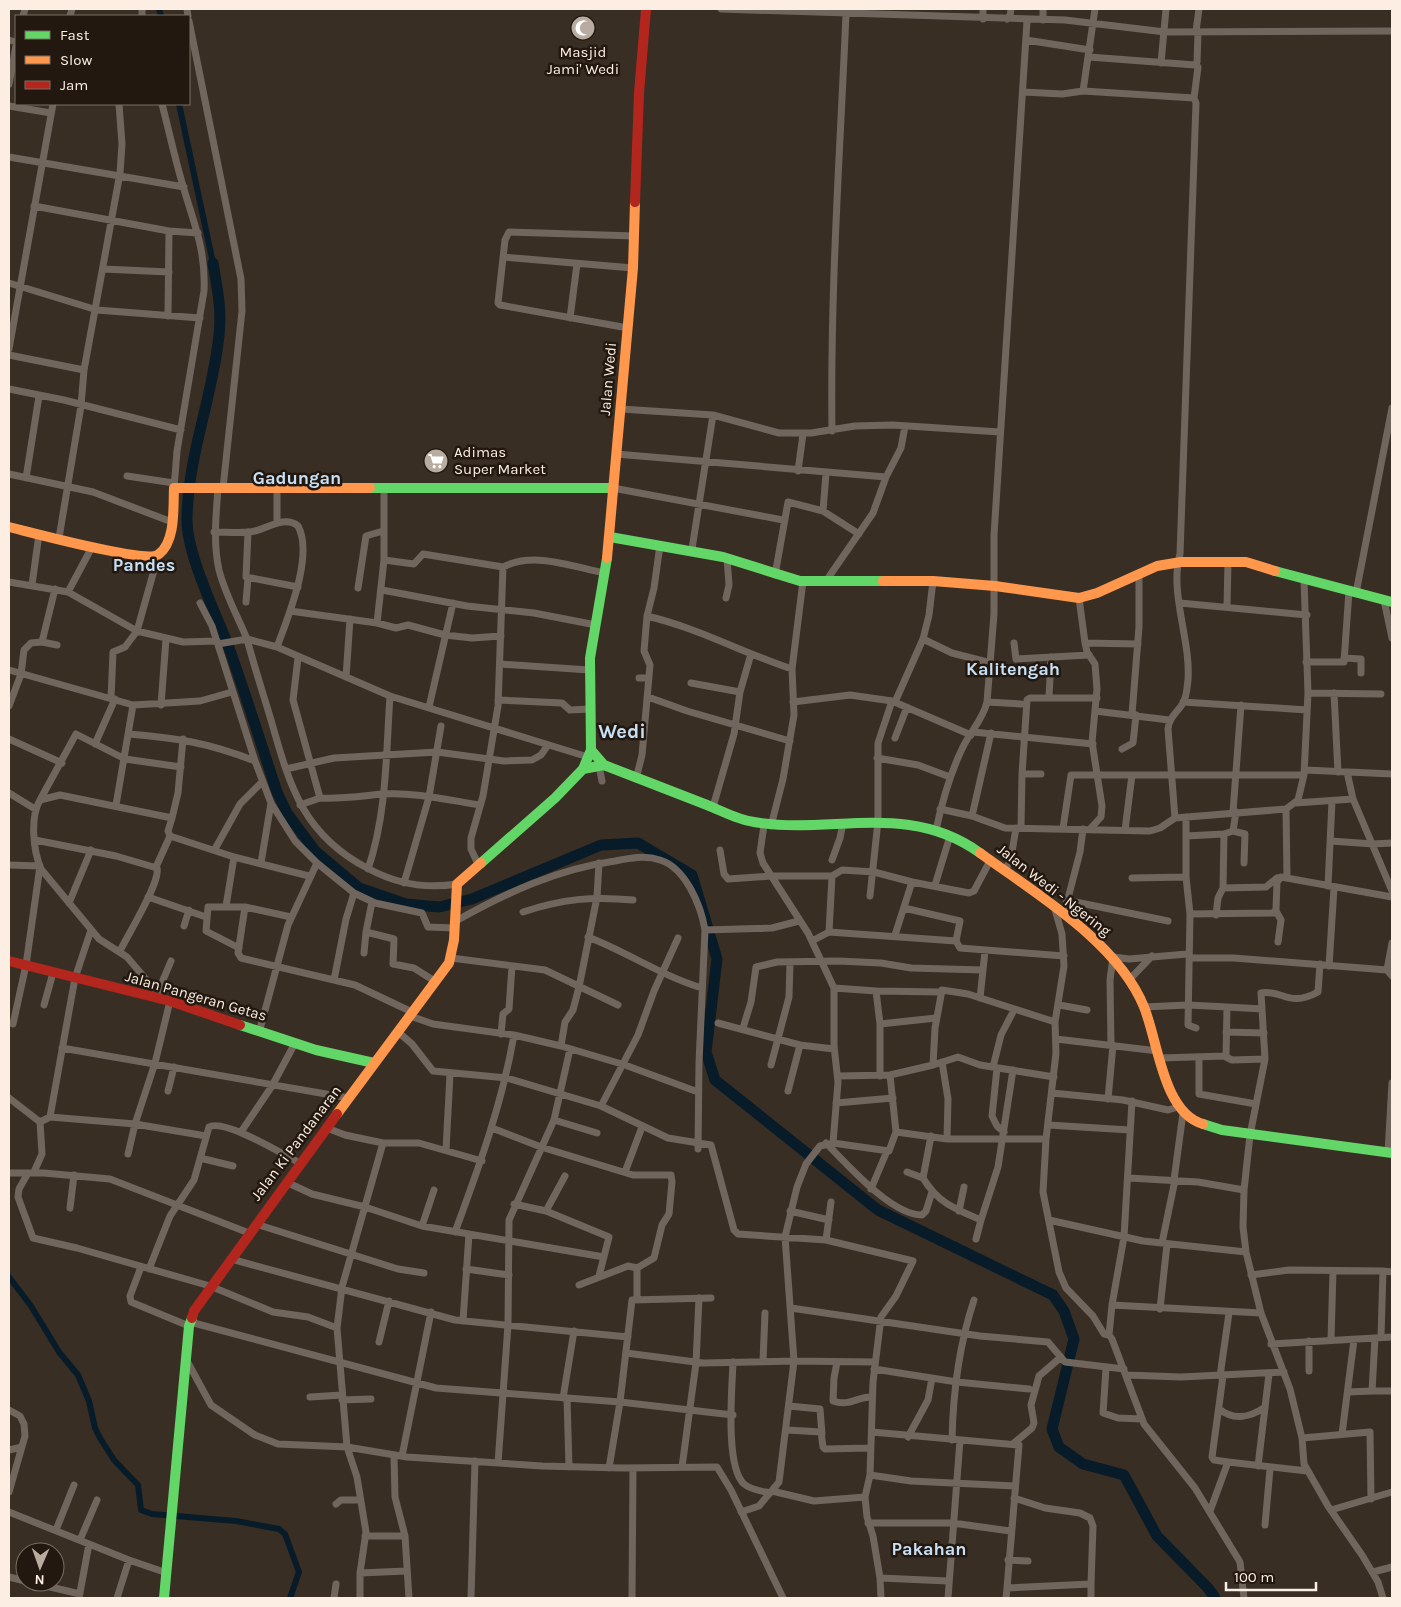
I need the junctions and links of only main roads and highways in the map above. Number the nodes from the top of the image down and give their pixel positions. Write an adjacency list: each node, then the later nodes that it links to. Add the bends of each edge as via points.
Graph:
1 (646, 9): 2 (main road, Jalan Wedi, via 639,93 633,268)
2 (613, 488): 3 (main road, via 175,486 172,522 166,544 158,556 136,556); 4 (main road, Jalan Wedi)
3 (9, 527)
4 (610, 537): 5 (main road, via 728,558 803,582 933,581 1079,598 1157,566 1178,562 1246,562); 6 (main road, Jalan Wedi, via 589,670)
5 (1388, 601)
6 (590, 753): 7 (main road); 8 (main road)
7 (601, 765): 8 (main road); 11 (main road, Jalan Wedi - Ngering, via 767,826 878,822 936,830 969,844 1059,910 1113,957 1130,979 1144,1007 1170,1092 1180,1110 1208,1127)
8 (583, 769): 10 (main road, Jalan Ki Pandanaran, via 457,886 451,958)
9 (9, 961): 10 (main road, Jalan Pangeran Getas, via 163,997 316,1050)
10 (374, 1063): 12 (main road, Jalan Ki Pandanaran, via 195,1308 186,1361)
11 (1390, 1153)
12 (164, 1598)

